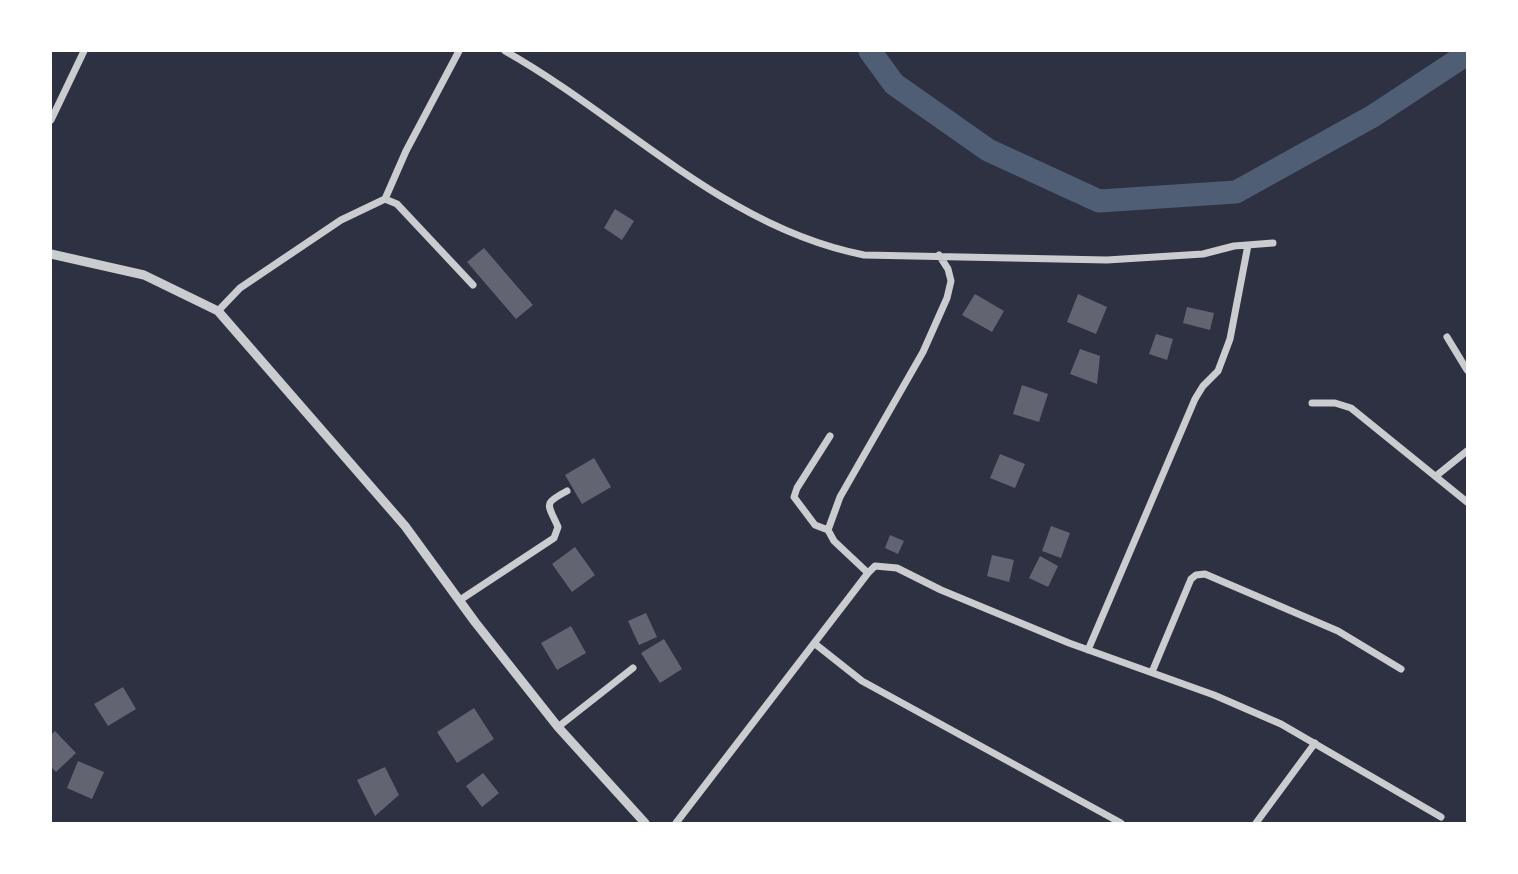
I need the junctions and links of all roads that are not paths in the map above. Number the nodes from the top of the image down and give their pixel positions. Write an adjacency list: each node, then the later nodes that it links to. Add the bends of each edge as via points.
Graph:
1 (84, 51): 4 (street)
2 (458, 51): 5 (street)
3 (505, 51): 9 (street, via 551,78 641,145 762,218 842,251)
4 (51, 120)
5 (385, 200): 10 (street, via 397,204); 11 (street, via 341,220 240,288)
6 (1273, 243): 7 (street)
7 (1248, 245): 9 (street, via 1203,254 1107,260); 24 (street, via 1234,325 1220,366 1195,399)
8 (51, 254): 11 (street, via 144,275)
9 (939, 255): 20 (street, via 951,281 947,298)
10 (473, 285)
11 (218, 311): 22 (street, via 404,526)
12 (1447, 337): 13 (street)
13 (1467, 370)
14 (1312, 403): 17 (street, via 1351,408)
15 (830, 436): 20 (street, via 794,497 816,525)
16 (1467, 451): 17 (street)
17 (1436, 476): 19 (street)
18 (568, 491): 22 (street, via 549,503 558,527 554,538)
19 (1467, 502)
20 (828, 530): 21 (street)
21 (868, 573): 23 (street); 24 (street, via 875,565 897,568)
22 (460, 600): 28 (street)
23 (814, 643): 30 (street, via 862,681); 33 (street)
24 (1088, 650): 27 (street)
25 (633, 668): 28 (street)
26 (1401, 669): 27 (street, via 1338,631 1205,574 1191,579)
27 (1152, 672): 29 (street, via 1281,724)
28 (558, 727): 32 (street)
29 (1315, 743): 31 (street); 36 (street)
30 (1103, 815): 34 (street); 35 (street)
31 (1441, 817)
32 (645, 823)
33 (676, 823)
34 (1099, 823)
35 (1121, 823)
36 (1256, 823)

